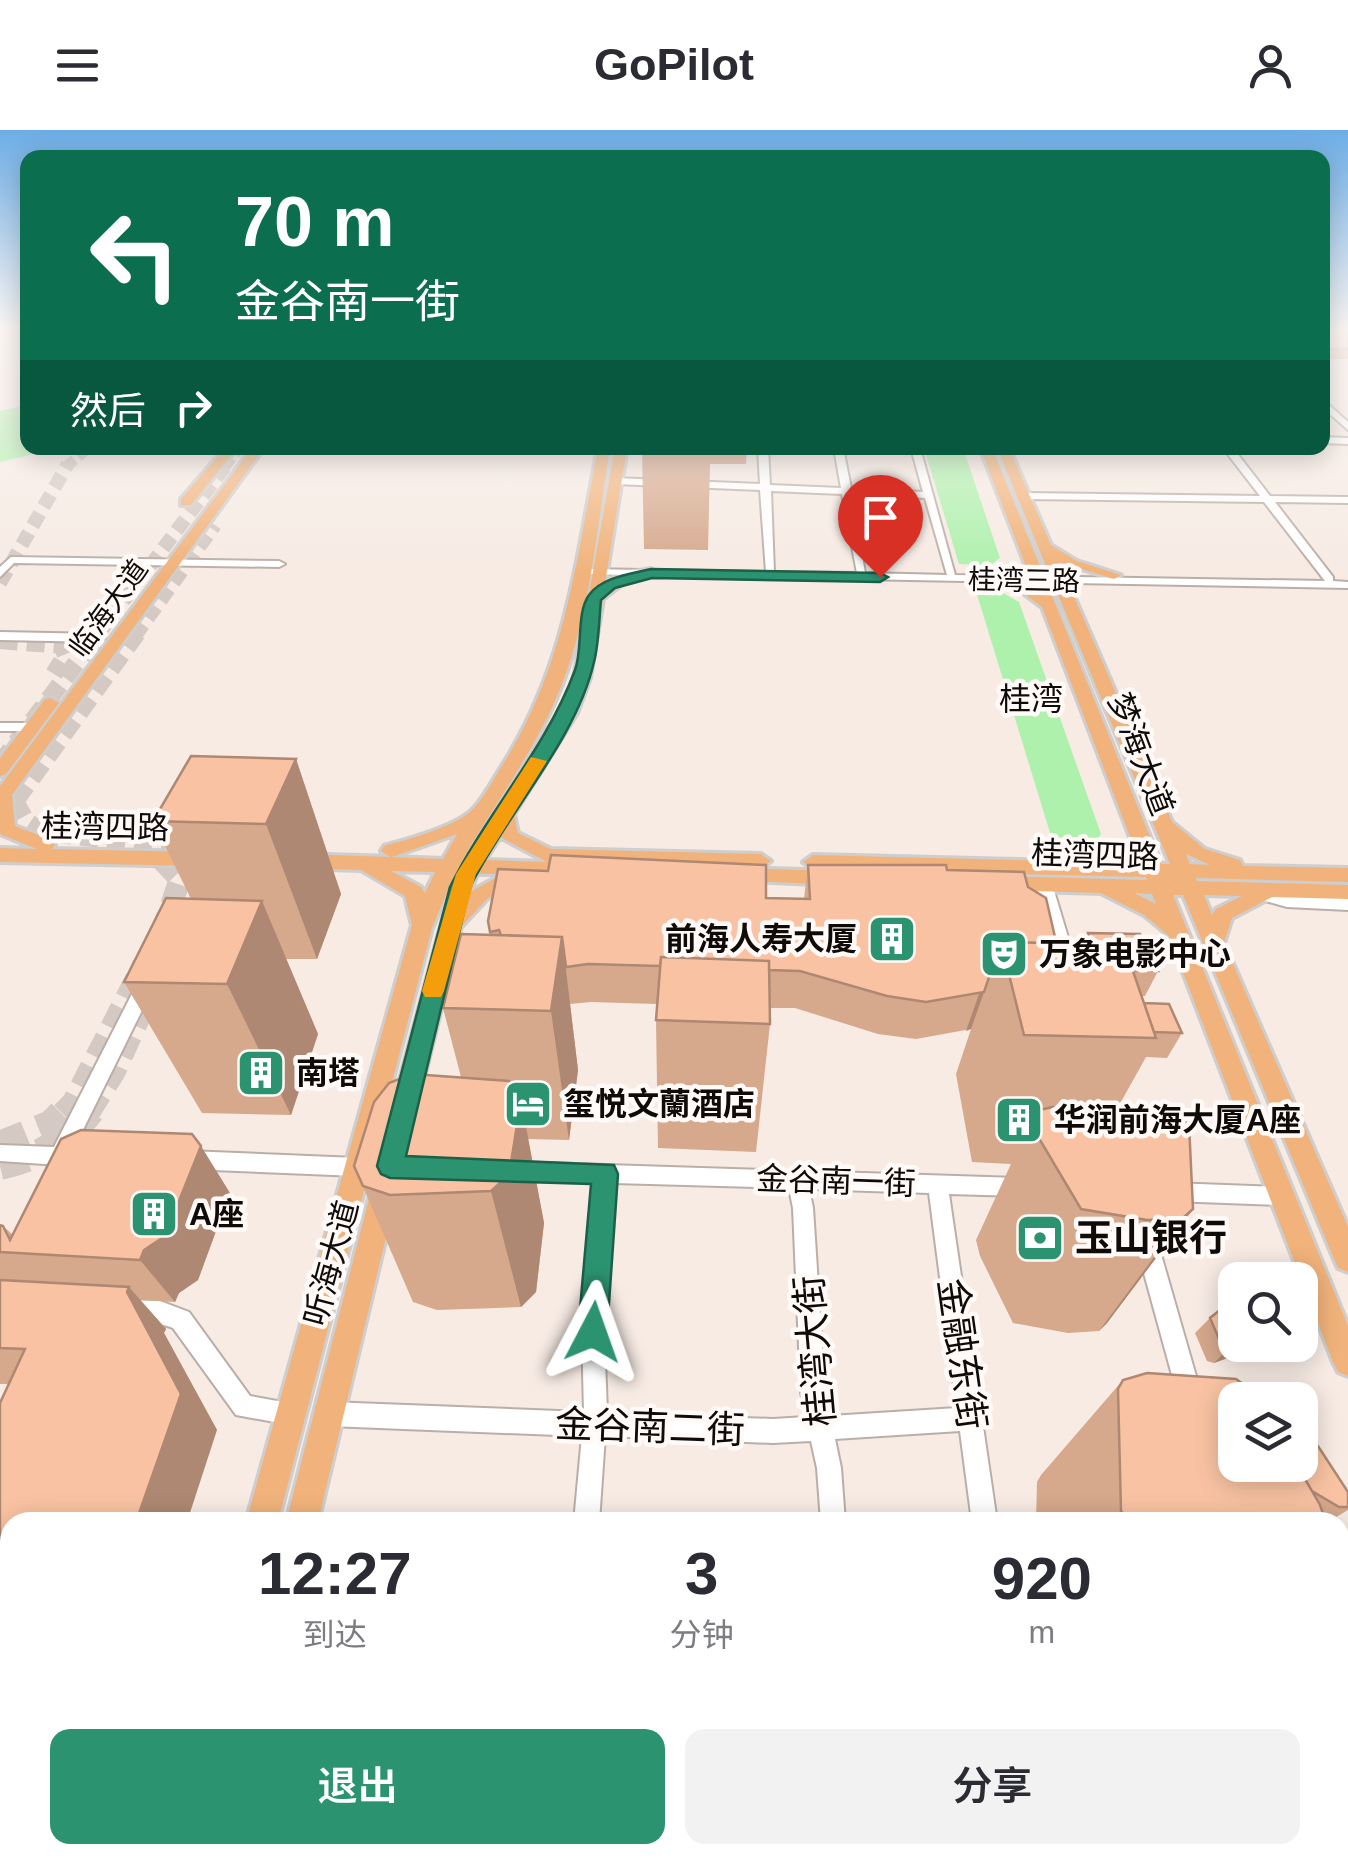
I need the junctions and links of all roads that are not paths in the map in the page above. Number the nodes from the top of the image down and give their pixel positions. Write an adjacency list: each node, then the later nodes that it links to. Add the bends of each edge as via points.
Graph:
1 (225, 455): 20 (main road)
2 (237, 455): 24 (main road, 临海大道)
3 (252, 455): 24 (main road, 临海大道)
4 (257, 455): 21 (main road, via 254,470)
5 (603, 455): 26 (main road, 听海大道)
6 (620, 455): 13 (main road, 听海大道)
7 (762, 455): 14 (street)
8 (840, 455): 15 (street)
9 (918, 455): 16 (street)
10 (993, 455): 23 (main road, 梦海大道)
11 (994, 455): 17 (main road, 梦海大道)
12 (1233, 455): 18 (street)
13 (616, 481): 14 (street); 22 (main road, 听海大道)
14 (764, 485): 15 (street); 28 (street)
15 (847, 493): 16 (street); 30 (street)
16 (930, 495): 31 (street)
17 (1024, 496): 18 (street); 23 (main road, 梦海大道)
18 (1268, 499): 19 (street); 36 (street)
19 (1348, 500)
20 (186, 502)
21 (216, 525)
22 (606, 543): 27 (main road, 听海大道); 29 (main road, via 626,563)
23 (1036, 548): 33 (main road); 34 (main road, 梦海大道); 35 (main road)
24 (165, 562): 25 (street); 32 (street, via 11,560); 41 (main road, 临海大道); 45 (main road, 临海大道)
25 (279, 564)
26 (580, 570): 27 (street, 桂湾三路); 46 (main road, 听海大道, via 557,679)
27 (600, 570): 29 (street, 桂湾三路); 38 (main road, 听海大道)
28 (770, 570): 29 (street, 桂湾三路); 30 (street, 桂湾三路)
29 (652, 571): 33 (street, 桂湾三路); 38 (main road, via 620,579)
30 (862, 571): 31 (street, 桂湾三路)
31 (951, 572): 33 (street, 桂湾三路)
32 (0, 574)
33 (992, 576): 34 (street, 桂湾三路); 39 (main road)
34 (1048, 577): 35 (street, 桂湾三路); 39 (main road, 梦海大道)
35 (1117, 578): 36 (street, 桂湾三路); 37 (street, 桂湾三路); 39 (main road, via 1083,590)
36 (1329, 579): 37 (street, 桂湾三路)
37 (1348, 582)
38 (594, 599): 47 (main road, 听海大道, via 576,696)
39 (1061, 610): 48 (main road, 梦海大道); 49 (main road, 梦海大道)
40 (0, 636): 41 (street)
41 (100, 638): 43 (main road, 临海大道)
42 (0, 727): 43 (street)
43 (32, 728): 44 (main road, 临海大道)
44 (0, 770)
45 (1, 797): 51 (main road, via 6,829)
46 (481, 810): 52 (main road, via 441,836); 54 (main road, 听海大道)
47 (504, 812): 54 (main road, 听海大道); 57 (main road, via 508,837)
48 (1158, 816): 61 (main road, 梦海大道); 63 (main road, via 1198,854)
49 (1133, 822): 59 (main road, via 1122,854); 60 (main road, 梦海大道)
50 (0, 844): 51 (main road, 桂湾四路)
51 (40, 850): 53 (main road, 桂湾四路); 55 (main road, 桂湾四路)
52 (391, 851): 54 (main road, 桂湾四路); 56 (main road, 桂湾四路, via 276,855)
53 (0, 857)
54 (462, 860): 56 (main road, 桂湾四路); 57 (main road, 桂湾四路); 66 (main road, 听海大道)
55 (212, 861)
56 (353, 862): 66 (main road, via 414,892)
57 (545, 862): 59 (main road, 桂湾四路); 62 (main road, 桂湾四路); 66 (main road, via 490,886)
58 (1348, 875): 63 (main road, 桂湾四路)
59 (1079, 877): 60 (main road, 桂湾四路); 62 (main road, 桂湾四路); 67 (main road, via 1143,906)
60 (1156, 879): 61 (main road, 桂湾四路); 67 (main road, 梦海大道)
61 (1185, 880): 63 (main road, 桂湾四路); 63 (main road, 桂湾四路); 68 (main road, 梦海大道)
62 (1044, 884): 70 (street)
63 (1266, 887): 64 (main road, 桂湾四路); 65 (street); 68 (main road, via 1224,914)
64 (1348, 892)
65 (1348, 904)
66 (434, 929): 71 (main road, 听海大道); 77 (main road, 听海大道)
67 (1181, 943): 84 (main road, 梦海大道)
68 (1213, 944): 86 (main road, 梦海大道)
69 (155, 966): 75 (street)
70 (1073, 986)
71 (398, 1133)
72 (0, 1153): 75 (street)
73 (97, 1157): 75 (street)
74 (173, 1160): 77 (street)
75 (56, 1163)
76 (390, 1166): 90 (main road, 听海大道)
77 (357, 1167): 89 (main road, 听海大道)
78 (486, 1170): 79 (street, 金谷南一街)
79 (605, 1174): 80 (street, 金谷南一街); 93 (street, via 593,1332)
80 (797, 1180): 81 (street, 金谷南一街); 94 (street, 桂湾大街)
81 (938, 1184): 82 (street, 金谷南一街); 92 (street, 金融东街)
82 (1046, 1188)
83 (1146, 1192): 84 (street)
84 (1282, 1196): 88 (main road, 梦海大道)
85 (1143, 1231): 91 (street)
86 (1348, 1258)
87 (100, 1310): 89 (street, via 160,1312 180,1320 244,1407)
88 (1348, 1362)
89 (292, 1412): 95 (main road, 听海大道)
90 (329, 1414): 93 (street, 金谷南二街); 96 (main road, 听海大道)
91 (1196, 1416)
92 (971, 1419): 94 (street, 金谷南二街); 99 (street, 金融东街)
93 (595, 1424): 94 (street, 金谷南二街); 97 (street)
94 (820, 1430): 98 (street, 桂湾大街)
95 (265, 1512)
96 (304, 1512)
97 (587, 1512)
98 (832, 1512)
99 (985, 1512)

